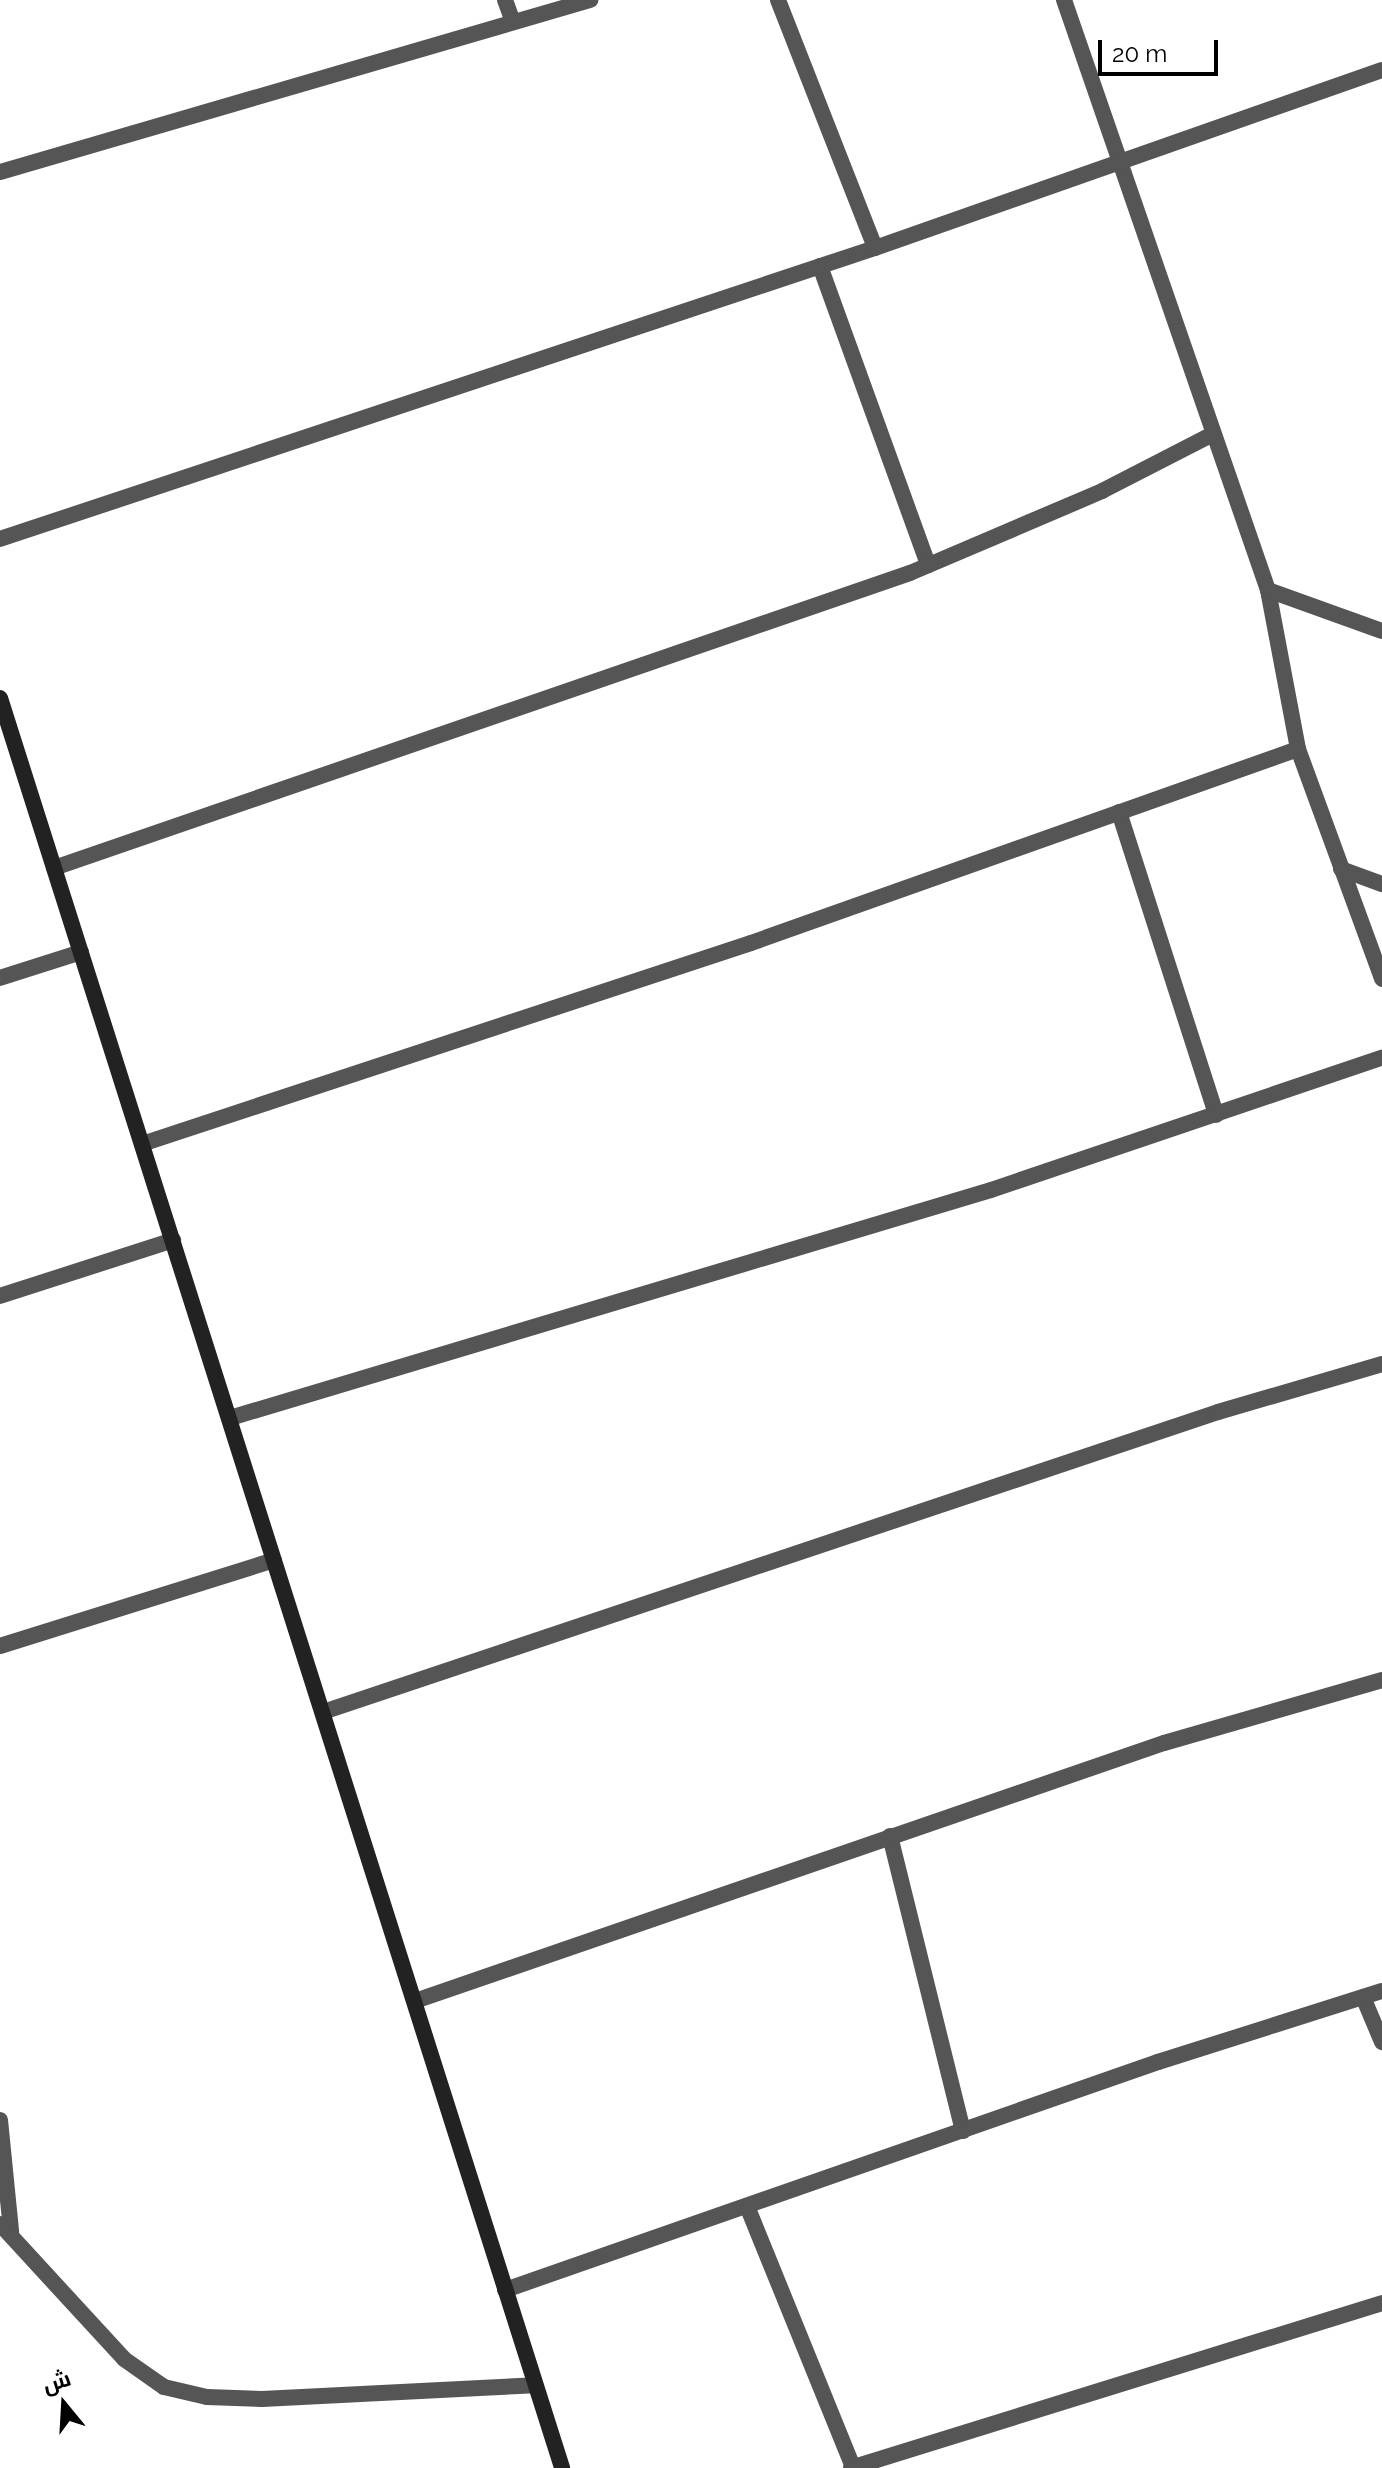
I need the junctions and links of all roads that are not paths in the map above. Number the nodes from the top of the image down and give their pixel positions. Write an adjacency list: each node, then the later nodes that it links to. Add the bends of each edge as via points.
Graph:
1 (505, 0): 5 (street)
2 (590, 0): 5 (street)
3 (778, 0): 9 (street)
4 (1064, 0): 7 (street)
5 (513, 22): 8 (street)
6 (1382, 70): 7 (street)
7 (1120, 159): 9 (street); 11 (street)
8 (0, 172)
9 (875, 248): 10 (street)
10 (820, 266): 12 (street); 13 (street)
11 (1213, 434): 13 (street, via 1102,491); 14 (street)
12 (0, 539)
13 (928, 565): 19 (street)
14 (1268, 590): 15 (street); 17 (street)
15 (1382, 631)
16 (0, 698): 19 (main road)
17 (1298, 749): 18 (street); 20 (street)
18 (1119, 812): 26 (street); 27 (street, via 751,943)
19 (54, 868): 22 (main road)
20 (1341, 869): 21 (street); 24 (street)
21 (1382, 884)
22 (81, 952): 23 (street); 27 (main road)
23 (0, 978)
24 (1382, 979)
25 (1382, 1058): 26 (street)
26 (1216, 1115): 31 (street, via 991,1190)
27 (142, 1144): 28 (main road)
28 (173, 1240): 29 (street); 31 (main road)
29 (0, 1296)
30 (1382, 1364): 35 (street, via 1218,1412)
31 (230, 1418): 32 (main road)
32 (274, 1560): 33 (street); 35 (main road)
33 (0, 1646)
34 (1382, 1680): 36 (street, via 1164,1743)
35 (323, 1712): 39 (main road)
36 (890, 1836): 39 (street); 42 (street)
37 (1382, 1991): 38 (street)
38 (1363, 1997): 40 (street); 42 (street)
39 (415, 2001): 45 (main road)
40 (1382, 2042)
41 (0, 2120): 44 (street)
42 (963, 2131): 43 (street)
43 (747, 2206): 45 (street); 49 (street)
44 (5, 2228): 47 (street, via 124,2359 164,2387 207,2397 262,2399)
45 (505, 2290): 47 (main road)
46 (1382, 2303): 49 (street)
47 (535, 2385): 48 (main road)
48 (562, 2468)
49 (852, 2468)

